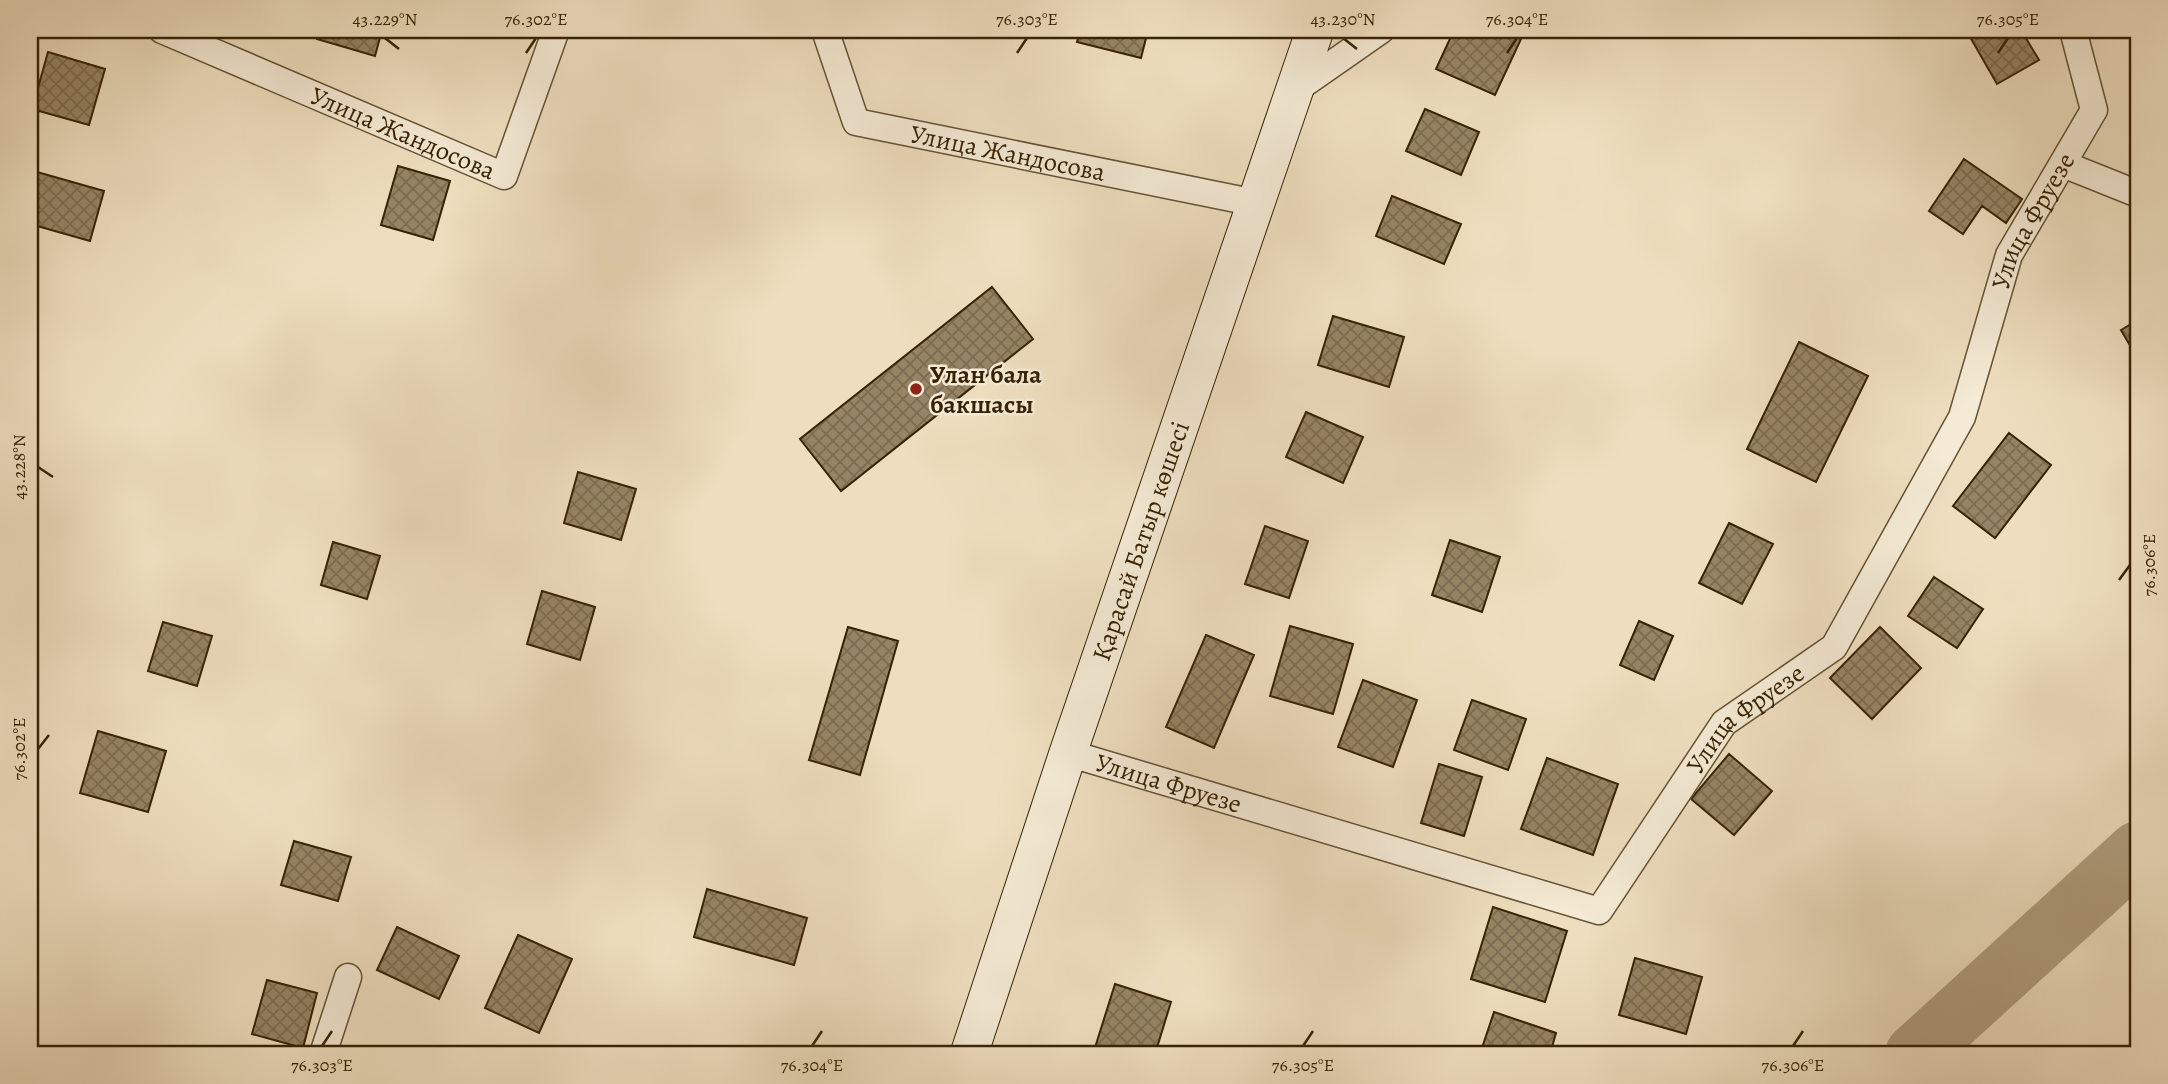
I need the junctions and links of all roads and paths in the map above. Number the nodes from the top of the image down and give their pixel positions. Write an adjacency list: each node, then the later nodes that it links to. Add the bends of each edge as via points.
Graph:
1 (162, 30): 2 (street, Улица Жандосова, via 504,176)
2 (556, 30)
3 (825, 30): 10 (street, Улица Жандосова, via 856,122)
4 (1315, 30): 7 (main road, Қарасай Батыр көшесі)
5 (1381, 30): 7 (street)
6 (2073, 30): 8 (street, Улица Фруезе, via 2094,110)
7 (1295, 90): 10 (main road, Қарасай Батыр көшесі)
8 (2063, 163): 9 (street); 11 (street, Улица Фруезе, via 2009,255 1962,417 1834,647 1724,723 1599,911)
9 (2138, 194)
10 (1256, 203): 11 (main road, Қарасай Батыр көшесі)
11 (1068, 753): 14 (main road, Қарасай Батыр көшесі)
12 (348, 977): 13 (street)
13 (323, 1054)
14 (969, 1054)

